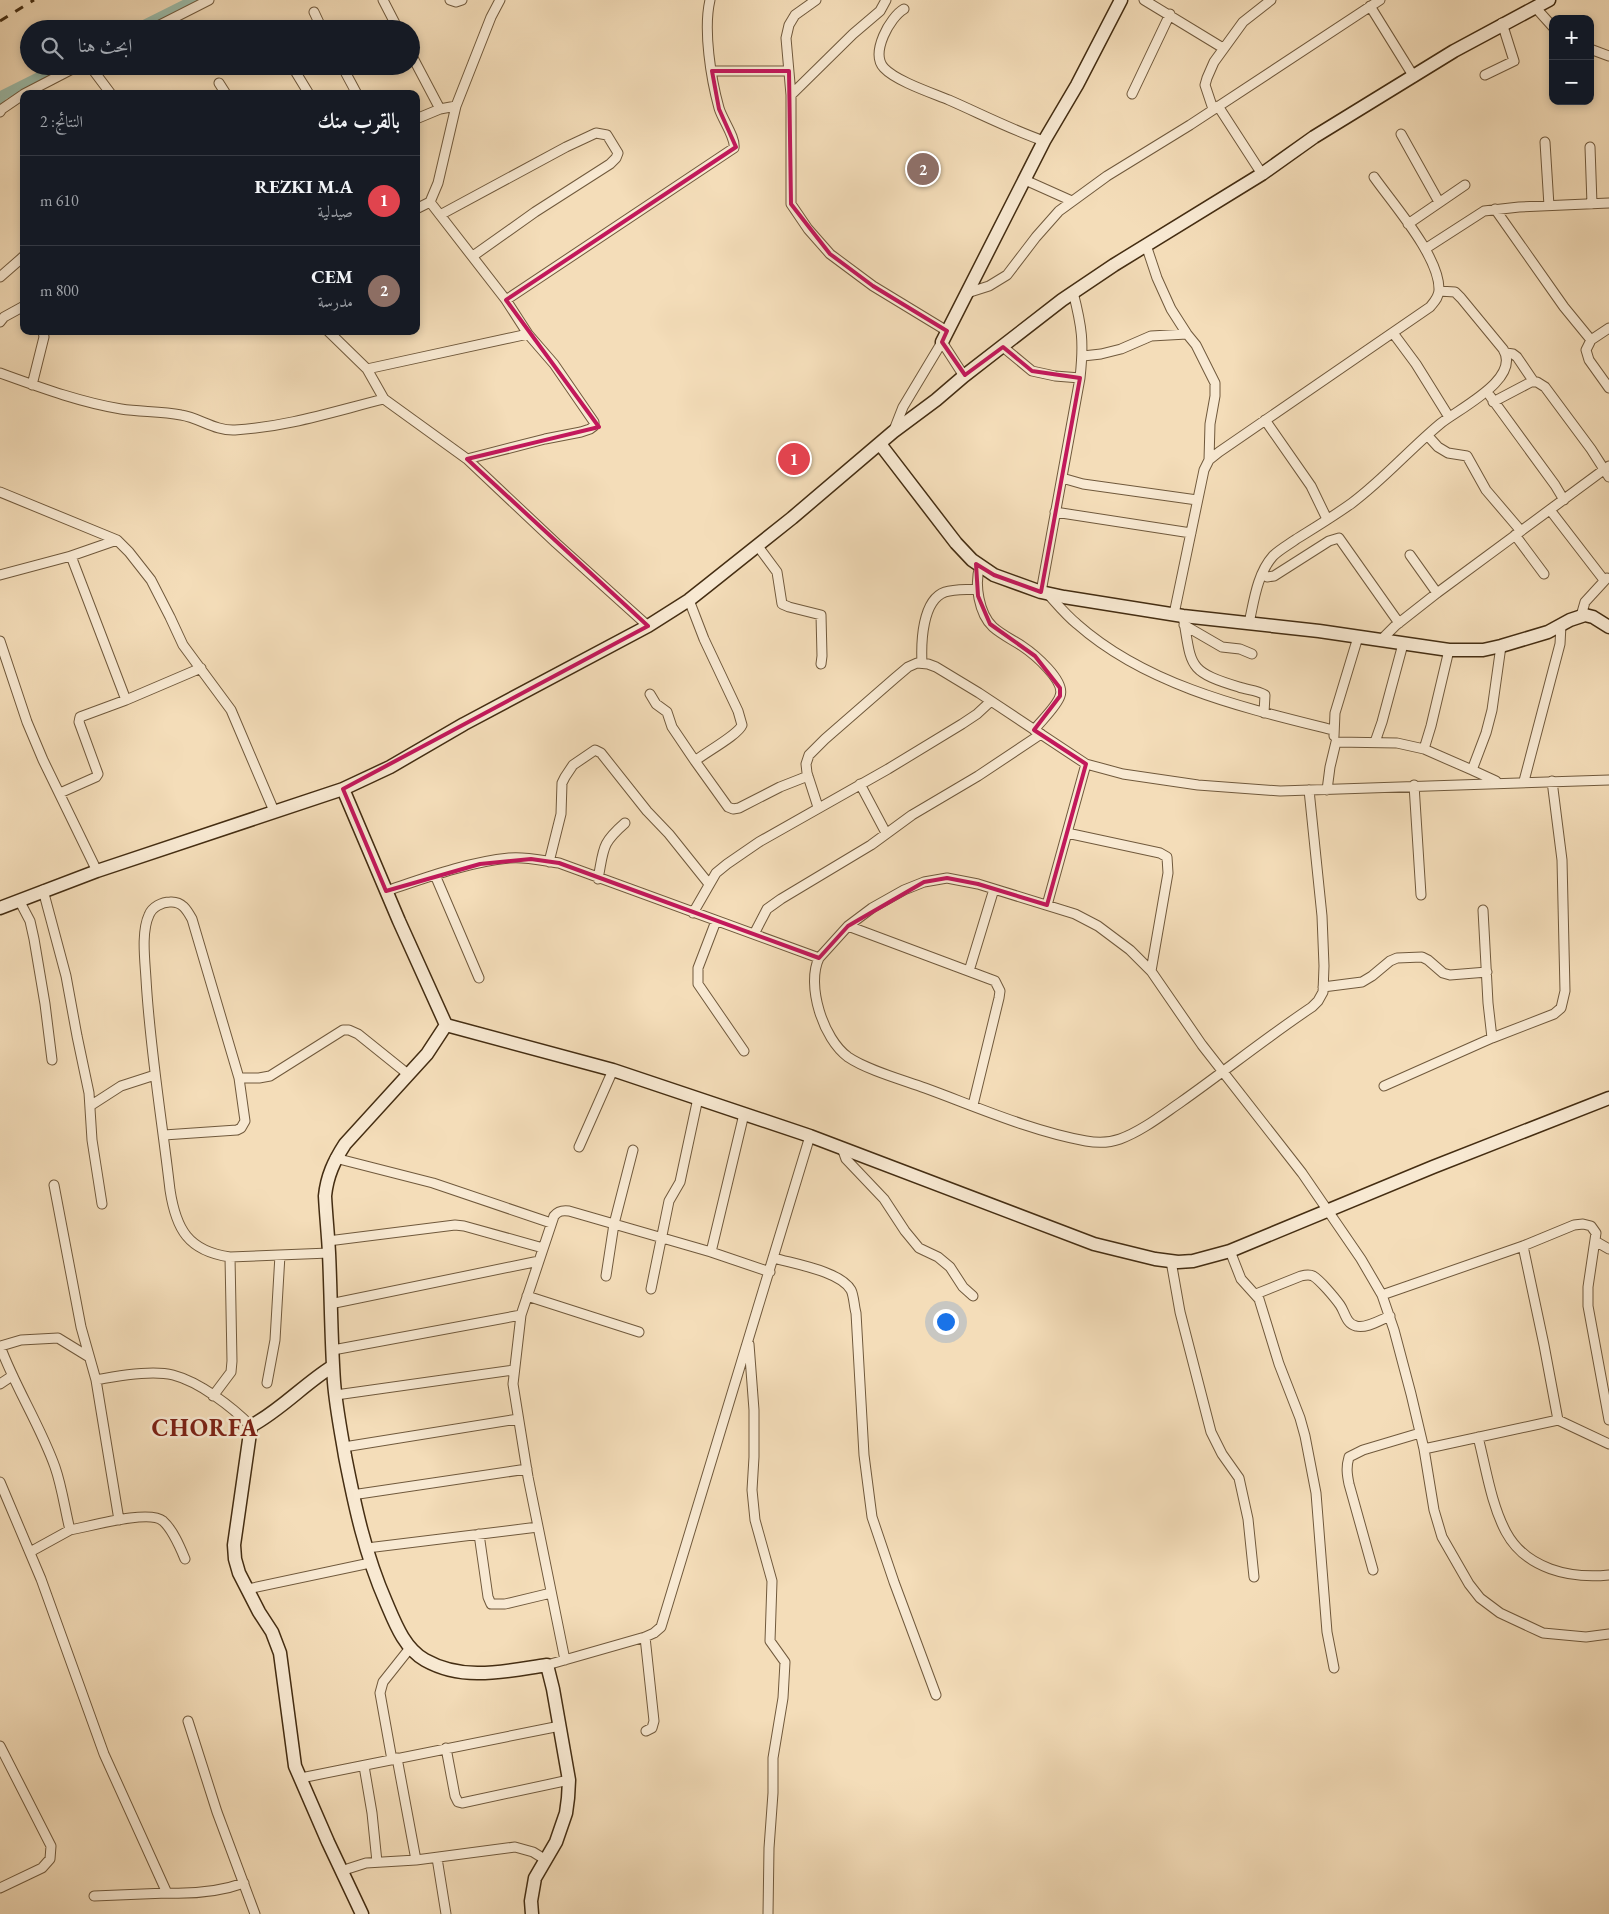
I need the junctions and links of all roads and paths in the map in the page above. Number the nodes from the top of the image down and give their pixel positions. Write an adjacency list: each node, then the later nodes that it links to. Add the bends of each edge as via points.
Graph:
1 (209, 0): 19 (street)
2 (383, 0): 21 (street)
3 (450, 0): 4 (street)
4 (462, 0)
5 (500, 0): 45 (street)
6 (710, 0): 28 (street, via 707,26)
7 (816, 0): 29 (street, via 798,12 789,25 786,38)
8 (886, 0): 43 (street, via 880,11)
9 (1121, 0): 51 (main road)
10 (1144, 0): 18 (street)
11 (1271, 0): 24 (street, via 1243,22)
12 (1380, 0): 14 (street)
13 (1548, 0): 15 (main road)
14 (1370, 6): 35 (street); 46 (street)
15 (1535, 7): 22 (main road); 23 (street)
16 (904, 9): 51 (street, via 890,22 880,44 880,60 884,69 911,85)
17 (314, 12): 20 (street)
18 (1170, 14): 24 (street); 42 (street)
19 (170, 20)
20 (318, 20)
21 (393, 20)
22 (1502, 23): 34 (street, via 1514,61); 35 (main road)
23 (1549, 23)
24 (1223, 48): 46 (street, via 1205,86)
25 (1594, 50): 26 (street)
26 (1609, 56)
27 (420, 71): 47 (street)
28 (712, 71): 29 (street); 76 (street, via 719,109 734,141 734,148)
29 (789, 71): 43 (street)
30 (61, 75): 37 (street)
31 (97, 75): 38 (street)
32 (297, 75): 40 (street)
33 (347, 75): 41 (street)
34 (1486, 75)
35 (1414, 76): 54 (main road, via 1314,137)
36 (219, 83): 39 (street)
37 (32, 90)
38 (108, 90)
39 (223, 90)
40 (307, 90)
41 (355, 90)
42 (1132, 94)
43 (791, 95): 85 (street, via 791,204 830,254)
44 (20, 97): 48 (street)
45 (456, 106): 47 (street); 59 (street, via 438,183)
46 (1216, 107): 54 (street); 58 (street)
47 (440, 109): 49 (street)
48 (0, 112)
49 (420, 117)
50 (1401, 134): 60 (street)
51 (1044, 141): 56 (main road)
52 (1544, 142): 63 (street)
53 (1590, 147): 62 (street)
54 (1262, 174): 68 (main road)
55 (1374, 177): 67 (street)
56 (1025, 180): 58 (street); 75 (main road)
57 (1466, 185): 60 (street)
58 (1072, 201): 75 (street, via 1046,225 1008,275)
59 (430, 202): 64 (street); 66 (street)
60 (1439, 202): 67 (street)
61 (1609, 203): 62 (street)
62 (1592, 204): 63 (street)
63 (1549, 206): 65 (street)
64 (420, 207)
65 (1495, 209): 69 (street, via 1477,215); 86 (street)
66 (440, 215): 70 (street); 70 (street, via 566,147 596,133 607,134 618,153 610,164)
67 (1408, 224): 69 (street)
68 (1146, 246): 74 (main road); 82 (street, via 1157,278)
69 (1425, 249): 73 (street, via 1436,274)
70 (473, 256): 76 (street)
71 (20, 260): 72 (street)
72 (0, 277)
73 (1439, 291): 80 (street, via 1430,307); 88 (street, via 1454,292 1461,298)
74 (1073, 292): 87 (main road); 89 (street, via 1082,325)
75 (967, 293): 85 (main road)
76 (506, 300): 81 (street)
77 (20, 308): 78 (street)
78 (0, 322)
79 (1609, 328): 86 (street)
80 (1393, 333): 100 (street); 101 (street)
81 (528, 334): 90 (street); 105 (street, via 554,364 592,417 594,426 581,432)
82 (1187, 334): 89 (street, via 1151,336 1113,351); 106 (street, via 1199,350 1214,383)
83 (44, 335): 95 (street)
84 (332, 335): 90 (street)
85 (944, 336): 92 (street); 102 (street)
86 (1591, 340): 96 (street, via 1586,355)
87 (1003, 347): 92 (main road); 93 (street, via 1032,371)
88 (1506, 354): 94 (street, via 1513,354); 97 (street, via 1502,374)
89 (1083, 356): 93 (street)
90 (367, 369): 98 (street)
91 (0, 373): 95 (street)
92 (964, 376): 102 (main road)
93 (1080, 378): 108 (street)
94 (1534, 382): 99 (street); 107 (street, via 1545,387)
95 (32, 385): 98 (street, via 90,402 140,412 183,415 217,429 234,430 322,416)
96 (1609, 388)
97 (1488, 392): 99 (street); 100 (street)
98 (384, 398): 105 (street)
99 (1493, 402): 111 (street)
100 (1449, 417): 103 (street)
101 (1265, 420): 106 (street); 114 (street, via 1311,486)
102 (893, 432): 104 (main road)
103 (1428, 436): 114 (street, via 1378,483); 116 (street, via 1448,453 1467,456 1486,490)
104 (880, 444): 118 (main road); 121 (main road, via 956,543)
105 (467, 459): 135 (street)
106 (1209, 460): 110 (street)
107 (1608, 471): 111 (street)
108 (1062, 478): 110 (street, via 1083,484); 113 (street)
109 (0, 492): 117 (street)
110 (1197, 500): 115 (street)
111 (1564, 500): 112 (street)
112 (1550, 510): 116 (street); 125 (street)
113 (1055, 512): 115 (street); 127 (street)
114 (1327, 519): 122 (street, via 1276,553)
115 (1191, 533): 131 (street)
116 (1518, 533): 123 (street); 128 (street)
117 (117, 540): 120 (street); 146 (street, via 151,580 182,645)
118 (757, 545): 129 (main road); 145 (street, via 776,572 782,604 821,615)
119 (1410, 555): 128 (street)
120 (71, 556): 124 (street); 148 (street)
121 (980, 566): 126 (street); 127 (main road, via 994,575)
122 (1262, 574): 132 (street); 133 (street, via 1274,576 1339,538)
123 (1544, 574)
124 (0, 575)
125 (1607, 579): 130 (street, via 1585,602)
126 (977, 589): 144 (street, via 946,592 933,600 928,609); 152 (street, via 993,627 1035,656 1052,673 1060,688 1060,696)
127 (1044, 592): 131 (main road); 150 (street, via 1076,624 1138,667 1175,684)
128 (1437, 593): 133 (street)
129 (688, 600): 135 (main road); 156 (street, via 742,725 738,732)
130 (1581, 616): 134 (main road); 136 (main road, via 1593,617)
131 (1180, 618): 132 (main road); 143 (street, via 1222,647); 150 (street, via 1188,652 1197,669 1209,677 1265,695)
132 (1249, 623): 137 (main road)
133 (1399, 623): 138 (street)
134 (1561, 625): 141 (main road); 161 (street, via 1560,644)
135 (648, 626): 166 (main road, via 390,767)
136 (1609, 627)
137 (1358, 637): 138 (main road); 151 (street, via 1339,696)
138 (1381, 640): 140 (main road)
139 (0, 642): 169 (street, via 27,722)
140 (1402, 644): 142 (main road); 154 (street)
141 (1501, 646): 142 (main road, via 1483,650); 158 (street, via 1492,710)
142 (1449, 650): 155 (street)
143 (1252, 654)
144 (922, 663): 149 (street, via 936,667); 159 (street, via 908,667 819,744 808,758)
145 (821, 664)
146 (201, 668): 148 (street); 171 (street, via 231,710)
147 (650, 694): 156 (street, via 656,704 667,712 672,727)
148 (126, 700): 169 (street, via 80,718 98,774)
149 (991, 701): 152 (street); 164 (street, via 962,724)
150 (1264, 713): 151 (street)
151 (1333, 730): 153 (street)
152 (1038, 732): 157 (street); 173 (street, via 978,776)
153 (1336, 742): 154 (street); 168 (street)
154 (1375, 742): 155 (street)
155 (1424, 749): 158 (street)
156 (695, 761): 159 (street, via 730,809 739,808)
157 (1086, 764): 167 (street, via 1101,770 1190,784); 174 (street)
158 (1472, 770): 163 (street)
159 (808, 776): 170 (street)
160 (1609, 780): 162 (street)
161 (1524, 781): 162 (street); 163 (street)
162 (1552, 781): 199 (street, via 1562,860 1564,1001 1554,1014)
163 (1498, 782): 165 (street)
164 (860, 784): 170 (street); 173 (street)
165 (1414, 785): 168 (street); 183 (street)
166 (343, 789): 171 (main road); 182 (main road)
167 (1308, 790): 168 (street); 197 (street, via 1322,916)
168 (1327, 790)
169 (60, 793): 176 (street)
170 (818, 807): 179 (street, via 727,864)
171 (274, 811): 176 (main road)
172 (625, 823): 178 (street, via 605,843)
173 (886, 833): 191 (street, via 767,910)
174 (1067, 833): 185 (street); 194 (street, via 1167,857 1168,873)
175 (549, 862): 177 (street, via 509,858); 178 (street); 179 (street, via 561,814 564,777 573,765 595,750 601,753)
176 (97, 871): 181 (main road)
177 (435, 875): 182 (street); 196 (street)
178 (598, 878): 188 (street)
179 (709, 884): 188 (street)
180 (994, 889): 185 (street); 190 (street, via 947,878 924,882 872,908); 193 (street)
181 (44, 890): 184 (main road); 210 (street, via 66,976)
182 (386, 891): 198 (main road)
183 (1421, 895)
184 (19, 900): 186 (main road); 201 (street, via 30,921 34,939)
185 (1047, 906): 194 (street, via 1075,914 1098,926)
186 (0, 908)
187 (1483, 910): 195 (street)
188 (693, 913): 189 (street)
189 (716, 921): 191 (street); 200 (street, via 698,968 698,984)
190 (848, 926): 192 (street); 193 (street)
191 (754, 934): 192 (street)
192 (820, 958): 211 (street, via 814,976 823,1021 832,1040 848,1056 871,1068)
193 (969, 970): 211 (street, via 995,981 1000,991)
194 (1151, 971): 203 (street)
195 (1487, 972): 197 (street, via 1450,975 1422,957 1397,958 1362,982); 199 (street)
196 (479, 978)
197 (1323, 987): 203 (street, via 1312,1007)
198 (446, 1025): 202 (main road); 205 (main road)
199 (1492, 1038): 207 (street)
200 (744, 1051)
201 (52, 1060)
202 (613, 1070): 208 (main road); 215 (street)
203 (1223, 1072): 211 (street, via 1148,1125 1120,1139 1102,1142 1061,1135); 221 (street)
204 (155, 1075): 206 (street, via 144,950 149,914 155,907 174,902 186,908 192,919); 210 (street, via 121,1086); 213 (street)
205 (409, 1075): 206 (street, via 358,1034 343,1030 270,1076); 218 (main road)
206 (239, 1078): 213 (street, via 245,1121 241,1128)
207 (1384, 1086)
208 (698, 1098): 212 (main road); 224 (street, via 680,1182 669,1201)
209 (1609, 1098): 221 (main road)
210 (90, 1106): 220 (street)
211 (973, 1106)
212 (744, 1114): 214 (main road); 231 (street)
213 (164, 1134): 233 (street, via 172,1205 182,1231 204,1250)
214 (810, 1136): 216 (main road); 234 (street)
215 (579, 1146)
216 (842, 1148): 235 (main road, via 1094,1244); 243 (street, via 846,1158 884,1199 919,1248 950,1267)
217 (633, 1150): 223 (street)
218 (336, 1158): 222 (street, via 433,1183); 227 (main road, via 327,1178 325,1196)
219 (54, 1185): 251 (street)
220 (102, 1204)
221 (1329, 1211): 230 (main road); 241 (street)
222 (551, 1224): 223 (street, via 557,1212 563,1210); 228 (street)
223 (614, 1224): 224 (street); 238 (street)
224 (661, 1238): 231 (street); 239 (street)
225 (1595, 1241): 226 (street, via 1594,1229 1583,1224); 229 (street); 254 (street, via 1587,1296)
226 (1523, 1246): 241 (street); 263 (street)
227 (328, 1247): 228 (street, via 455,1225); 232 (street); 244 (main road)
228 (543, 1248): 236 (street)
229 (1609, 1249)
230 (1230, 1251): 235 (main road, via 1193,1261); 240 (street, via 1241,1279)
231 (711, 1252): 237 (street)
232 (280, 1255): 233 (street); 258 (street, via 275,1340)
233 (230, 1257): 261 (street, via 232,1361 230,1372)
234 (774, 1258): 237 (street); 293 (street, via 834,1276 851,1290 856,1313 864,1455 872,1517)
235 (1171, 1261): 284 (street, via 1180,1312 1211,1432 1239,1478 1248,1519)
236 (538, 1262): 242 (street); 244 (street)
237 (770, 1272): 248 (street)
238 (606, 1276)
239 (651, 1289)
240 (1256, 1294): 246 (street, via 1308,1275 1320,1282 1352,1325 1362,1327); 292 (street, via 1300,1418 1310,1461 1316,1493 1327,1632)
241 (1382, 1295): 246 (street)
242 (528, 1296): 245 (street); 247 (street)
243 (973, 1296)
244 (330, 1304): 250 (main road)
245 (521, 1315): 250 (street); 255 (street)
246 (1390, 1316): 266 (street)
247 (639, 1332)
248 (749, 1341): 288 (street, via 665,1616 661,1627); 316 (street, via 754,1410 752,1490 756,1520 772,1581 770,1641 785,1662 773,1758)
249 (0, 1346): 251 (street, via 21,1340 58,1338); 256 (street)
250 (333, 1350): 252 (main road)
251 (89, 1357): 257 (street)
252 (333, 1366): 260 (main road); 265 (main road, via 316,1376 269,1416)
253 (1609, 1367): 254 (street)
254 (1599, 1368): 264 (street)
255 (514, 1370): 260 (street); 262 (street)
256 (12, 1376): 259 (street); 276 (street, via 55,1468)
257 (96, 1380): 261 (street, via 141,1374 172,1375); 274 (street)
258 (267, 1383)
259 (0, 1384)
260 (336, 1395): 269 (main road)
261 (213, 1396): 265 (street, via 233,1408)
262 (518, 1419): 269 (street); 271 (street)
263 (1558, 1420): 267 (street); 268 (street)
264 (1609, 1420)
265 (251, 1426): 285 (main road, via 234,1545 239,1573)
266 (1420, 1433): 270 (street); 282 (street, via 1363,1450 1350,1457 1347,1463 1349,1484)
267 (1478, 1437): 270 (street); 283 (street, via 1497,1508 1506,1532 1520,1550 1539,1565 1565,1574)
268 (1609, 1444)
269 (344, 1447): 273 (main road)
270 (1424, 1449): 287 (street, via 1442,1537 1480,1598 1500,1613 1543,1633 1586,1637)
271 (527, 1470): 273 (street); 275 (street)
272 (0, 1482): 279 (street)
273 (352, 1495): 278 (main road)
274 (119, 1520): 276 (street); 280 (street, via 158,1518 167,1526)
275 (538, 1527): 277 (street); 286 (street)
276 (70, 1530): 279 (street)
277 (479, 1534): 278 (street); 286 (street, via 488,1597 492,1604)
278 (367, 1548): 281 (main road)
279 (30, 1552): 310 (street, via 104,1754)
280 (185, 1559)
281 (370, 1563): 285 (street); 289 (main road, via 397,1629)
282 (1373, 1570)
283 (1609, 1575)
284 (1254, 1576)
285 (248, 1589): 301 (main road, via 280,1653 294,1760)
286 (551, 1593): 290 (street)
287 (1609, 1634)
288 (645, 1637): 290 (street); 296 (street, via 654,1721 652,1728)
289 (410, 1648): 291 (main road, via 424,1660 445,1670 503,1673); 299 (street, via 383,1682 380,1693)
290 (565, 1660): 291 (street)
291 (547, 1665): 295 (main road)
292 (1334, 1668)
293 (936, 1695)
294 (188, 1721): 308 (street)
295 (560, 1726): 298 (street); 302 (main road)
296 (646, 1731)
297 (0, 1746): 309 (street, via 51,1846 50,1859 42,1868)
298 (446, 1748): 299 (street); 302 (street, via 458,1802)
299 (395, 1759): 300 (street); 304 (street)
300 (364, 1766): 301 (street); 306 (street)
301 (301, 1778): 307 (main road)
302 (568, 1780): 305 (main road, via 566,1813)
303 (437, 1858): 304 (street); 305 (street, via 515,1847); 314 (street)
304 (416, 1860): 306 (street)
305 (546, 1860): 315 (main road, via 532,1886)
306 (377, 1862): 307 (street)
307 (341, 1870): 313 (main road)
308 (244, 1883): 310 (street, via 228,1889); 312 (street)
309 (0, 1888)
310 (168, 1893): 311 (street)
311 (94, 1896)
312 (256, 1914)
313 (362, 1914)
314 (446, 1914)
315 (532, 1914)
316 (768, 1914)

